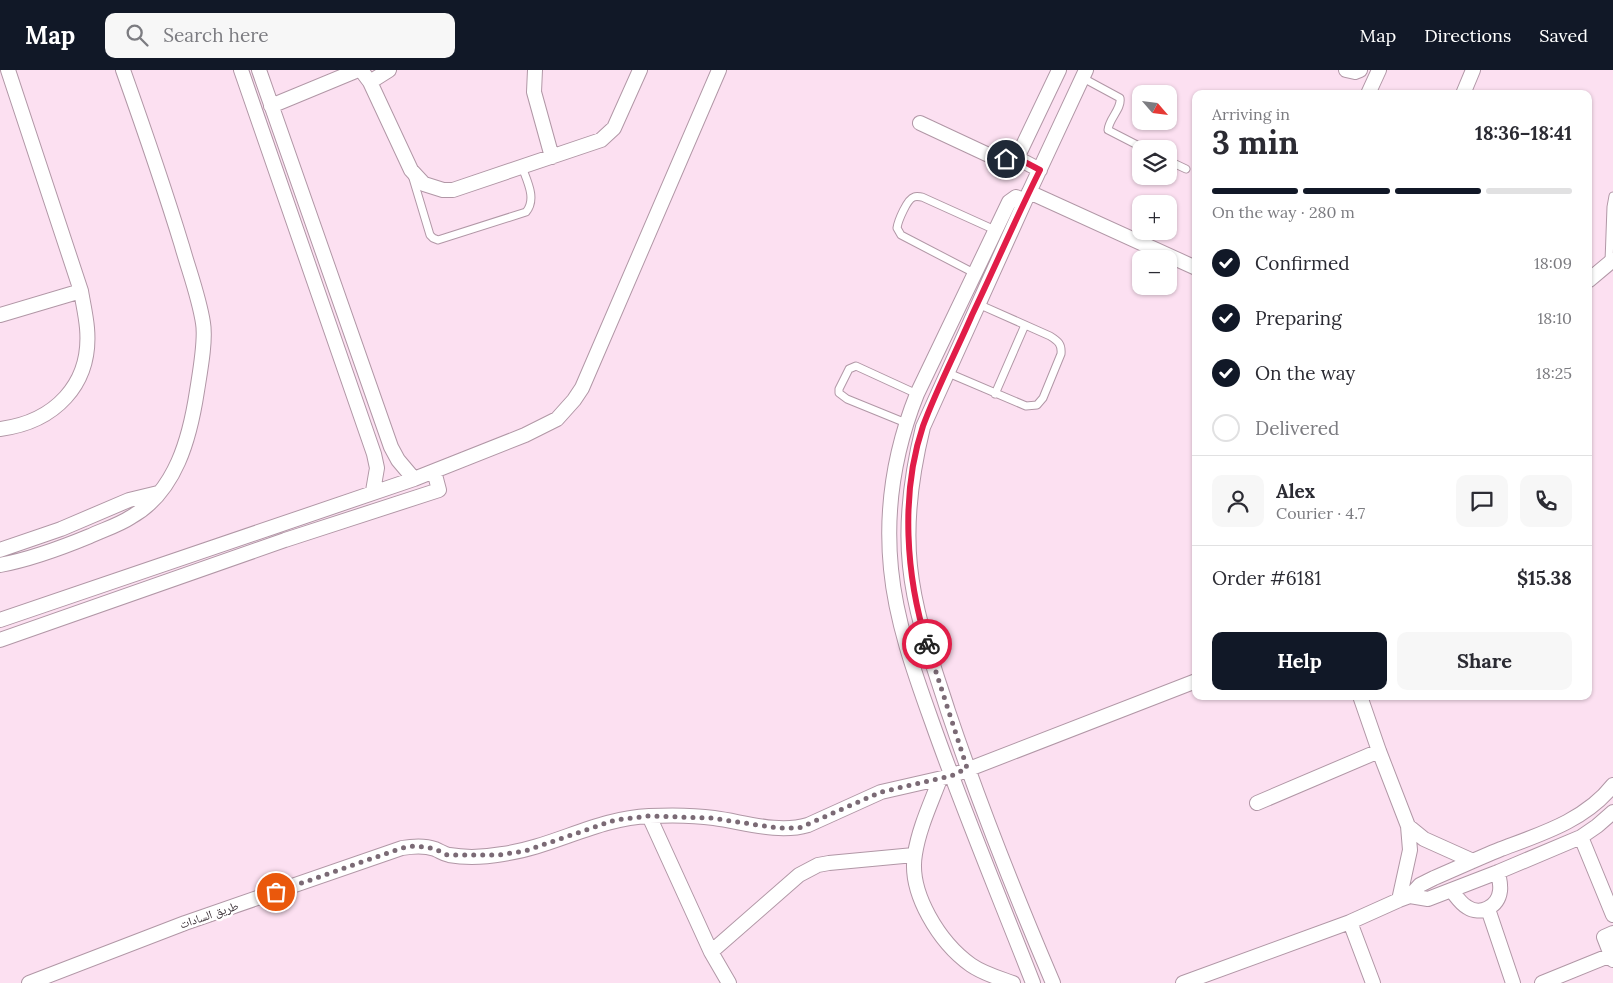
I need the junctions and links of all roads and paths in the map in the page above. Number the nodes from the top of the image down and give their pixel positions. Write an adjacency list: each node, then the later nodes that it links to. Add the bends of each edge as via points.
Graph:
1 (8, 70): 36 (street)
2 (124, 70): 50 (street, via 164,188 204,325 197,392 186,443 173,473)
3 (241, 70): 46 (street)
4 (259, 70): 19 (street)
5 (359, 70): 16 (street); 19 (street)
6 (388, 70): 16 (street)
7 (535, 70): 22 (street, via 534,92)
8 (640, 70): 22 (street, via 608,135 592,144)
9 (720, 70): 47 (street, via 574,400 557,418 538,430)
10 (1059, 70): 23 (street)
11 (1346, 70): 12 (street)
12 (1360, 70)
13 (1380, 70): 17 (street)
14 (1473, 70): 18 (street)
15 (1084, 74): 21 (lane, via 1120,98 1108,130); 28 (street)
16 (370, 82): 27 (street)
17 (1370, 90)
18 (1465, 90)
19 (271, 106): 45 (street)
20 (920, 123): 23 (street, via 994,158)
21 (1132, 142)
22 (552, 157): 25 (street)
23 (1017, 158): 28 (street)
24 (1177, 164): 26 (lane)
25 (522, 167): 27 (street, via 453,190 424,184); 27 (lane, via 532,197 526,212 438,240 430,234)
26 (1186, 169)
27 (411, 170)
28 (1040, 170): 29 (street)
29 (1027, 196): 31 (street, via 1010,199); 33 (street); 37 (street)
30 (1613, 196): 32 (lane)
31 (995, 230): 34 (street); 34 (lane, via 922,197 910,199 897,228 901,235)
32 (1611, 262): 35 (street)
33 (1192, 266)
34 (974, 273): 41 (street)
35 (1592, 278)
36 (81, 291): 38 (street); 44 (street, via 88,329 87,347 80,376 73,389 62,403 42,417)
37 (978, 304): 39 (lane); 40 (street)
38 (0, 315)
39 (1026, 325): 42 (lane); 42 (lane, via 1055,340 1061,347 1043,398 1037,405 1026,406)
40 (946, 372): 42 (lane); 58 (street, via 923,427 916,456 909,512 909,547 922,630)
41 (917, 394): 43 (street); 43 (lane, via 856,366 849,369 839,389 847,399)
42 (995, 394)
43 (906, 423): 59 (street, via 890,511 890,568 903,636)
44 (0, 429)
45 (391, 447): 46 (street); 48 (street)
46 (374, 454): 49 (street, via 377,468)
47 (434, 471): 48 (street); 54 (street, via 439,490)
48 (414, 479): 49 (street)
49 (373, 491): 53 (street)
50 (158, 493): 51 (street, via 129,500); 52 (street, via 131,518 57,549 18,562)
51 (0, 550)
52 (0, 564)
53 (0, 620)
54 (0, 640)
55 (1192, 683): 58 (street, طريق السادات)
56 (1361, 700): 57 (street)
57 (1379, 751): 61 (street); 64 (street)
58 (967, 768): 59 (street, طريق السادات); 81 (street)
59 (946, 777): 63 (street, طريق السادات, via 881,792 799,828 711,818); 66 (street, via 921,830); 80 (street)
60 (1613, 785): 67 (street, via 1587,811)
61 (1257, 804)
62 (1613, 812): 65 (street)
63 (649, 816): 75 (street); 77 (street, طريق السادات, via 615,820 525,851 482,856 447,855 425,847 402,848 185,923)
64 (1408, 826): 67 (street, via 1424,839); 70 (street, via 1410,850)
65 (1581, 836): 68 (street); 72 (street)
66 (914, 855): 75 (street, via 838,861 809,869); 79 (street, via 919,894 933,924 971,965)
67 (1473, 861): 70 (street, via 1420,885)
68 (1498, 872): 69 (street); 71 (street, via 1498,898)
69 (1451, 890): 70 (street, via 1428,899); 71 (street, via 1467,908)
70 (1404, 898): 73 (street)
71 (1488, 909): 84 (street)
72 (1613, 915)
73 (1350, 922): 82 (street); 83 (street)
74 (1613, 933): 76 (street, via 1604,937)
75 (711, 952): 78 (street)
76 (1612, 957): 85 (street)
77 (29, 983)
78 (728, 983)
79 (1013, 983)
80 (1033, 983)
81 (1053, 983)
82 (1183, 983)
83 (1373, 983)
84 (1513, 983)
85 (1542, 983)

